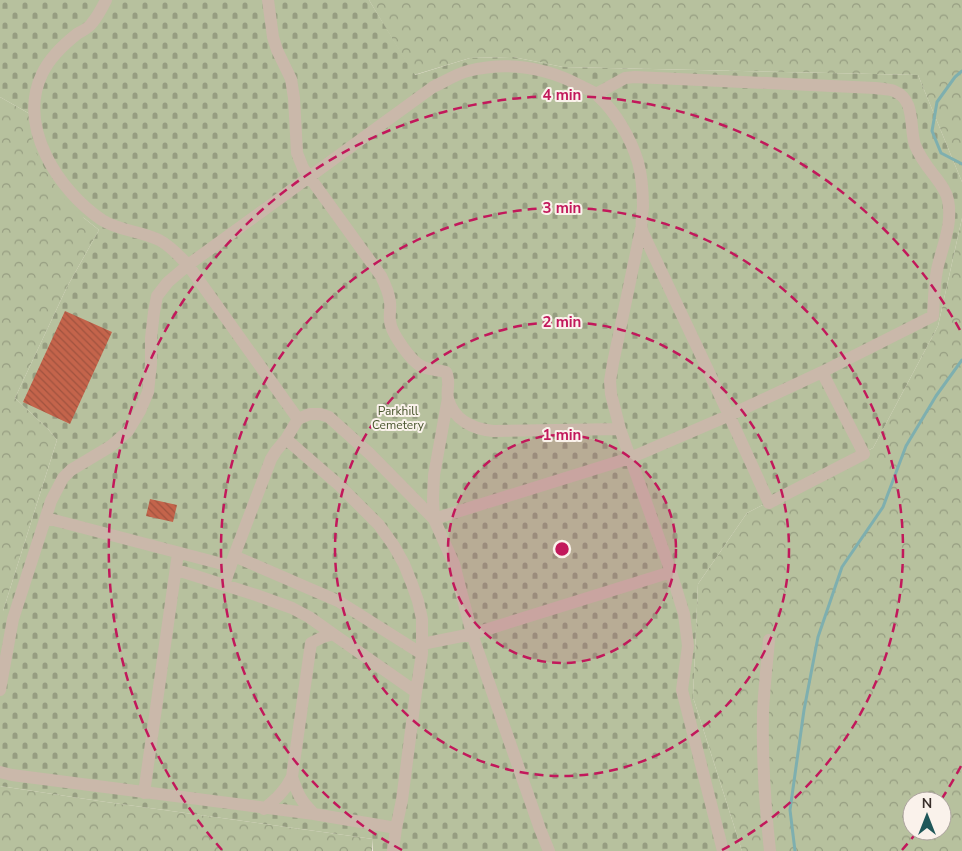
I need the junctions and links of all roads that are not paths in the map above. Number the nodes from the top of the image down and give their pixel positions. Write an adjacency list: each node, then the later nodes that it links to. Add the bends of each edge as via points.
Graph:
1 (106, 0): 6 (lane, via 92,24 62,46 42,75 35,106 41,146 63,182 103,221 159,240)
2 (268, 0): 4 (lane, via 273,37 291,80 297,152)
3 (596, 94): 4 (lane, via 547,71 516,66 466,72 433,87); 5 (lane, via 623,129 637,160 642,186); 7 (lane, via 625,78 635,77 875,88 894,91 908,102 918,152 944,188 948,199 950,225 935,284 932,316)
4 (308, 177): 6 (lane); 8 (lane, via 381,276 390,301 391,328 405,349 423,367 446,372 449,377)
5 (641, 229): 9 (lane); 11 (lane, via 610,381)
6 (188, 265): 10 (lane); 14 (lane, via 157,296 148,392 140,411 128,431 117,441 63,478)
7 (822, 372): 9 (lane); 9 (lane, via 864,454 769,503)
8 (448, 398): 11 (lane, via 456,414 470,426 493,432); 15 (lane, via 434,475)
9 (730, 415): 13 (lane)
10 (298, 419): 12 (lane); 15 (lane, via 310,414 329,417)
11 (620, 429): 13 (lane)
12 (286, 438): 17 (lane, via 271,459); 26 (lane, via 339,485 394,546 418,601)
13 (630, 458): 15 (lane); 19 (lane)
14 (46, 518): 16 (lane); 27 (lane, via 13,619)
15 (434, 518): 23 (lane, via 454,564)
16 (178, 553): 17 (lane); 18 (lane)
17 (232, 561): 20 (lane); 26 (lane, via 338,602)
18 (177, 570): 20 (lane); 31 (lane)
19 (671, 572): 23 (lane); 37 (lane, via 684,614 688,646 682,690)
20 (224, 585): 21 (lane)
21 (309, 617): 22 (lane); 25 (lane)
22 (333, 634): 25 (lane); 28 (lane)
23 (472, 634): 26 (lane); 36 (lane)
24 (768, 640): 38 (lane, via 763,754)
25 (311, 643): 30 (lane)
26 (422, 649): 28 (lane)
27 (0, 690)
28 (416, 692): 34 (lane)
29 (0, 772): 31 (lane)
30 (292, 777): 32 (lane, via 279,797); 33 (lane, via 302,803)
31 (144, 793): 32 (lane)
32 (264, 809): 33 (lane)
33 (314, 814): 34 (lane)
34 (396, 828): 35 (lane)
35 (393, 851)
36 (549, 851)
37 (722, 851)
38 (770, 851)

